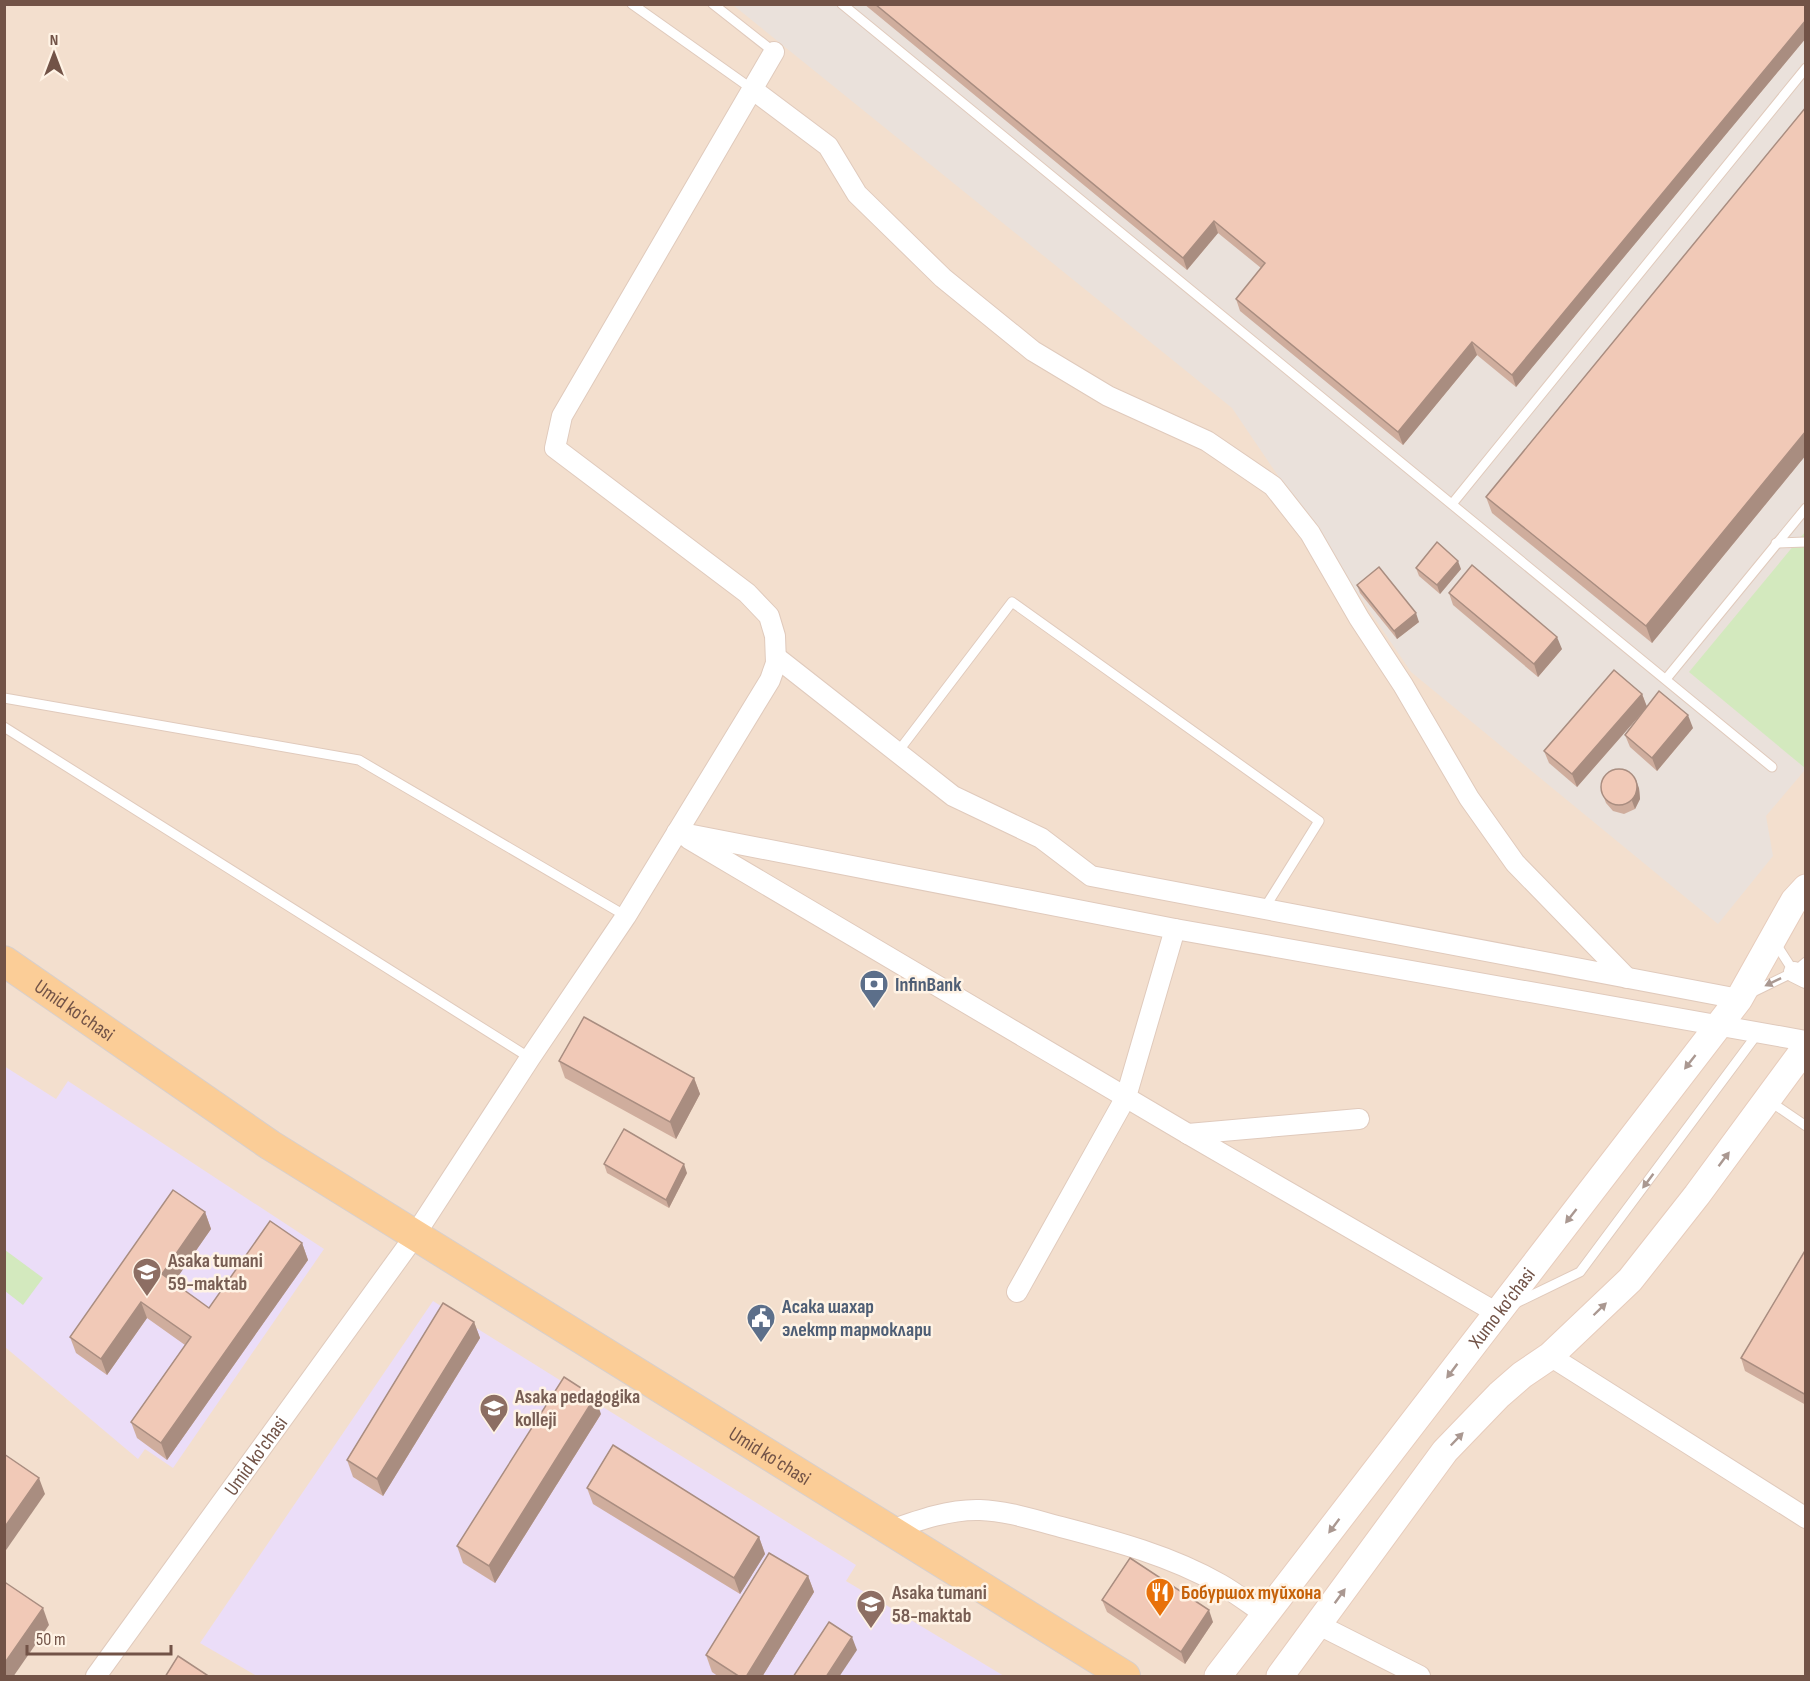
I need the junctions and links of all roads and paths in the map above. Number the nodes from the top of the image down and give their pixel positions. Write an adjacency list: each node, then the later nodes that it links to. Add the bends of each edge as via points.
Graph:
1 (632, 4): 6 (lane)
2 (713, 4): 4 (lane)
3 (842, 4): 7 (lane)
4 (774, 52): 6 (street)
5 (1806, 68): 7 (lane)
6 (752, 89): 11 (street, via 562,416 555,448 747,593 769,616); 25 (street, via 828,146 865,202 943,278 1033,351 1108,396 1207,441 1273,486 1310,533 1470,798 1515,863)
7 (1452, 504): 12 (lane)
8 (1806, 508): 10 (lane)
9 (1806, 542): 10 (lane)
10 (1776, 543): 12 (lane)
11 (776, 657): 15 (street); 17 (street, via 770,680)
12 (1666, 679): 16 (lane)
13 (4, 698): 20 (lane, via 359,760)
14 (4, 727): 31 (lane)
15 (897, 753): 19 (street, via 953,796 1041,838 1091,876); 19 (lane, via 1012,602 1319,821)
16 (1772, 767)
17 (677, 832): 20 (street); 21 (street); 32 (street)
18 (1806, 888): 22 (main road, via 1794,901)
19 (1264, 909): 25 (street)
20 (626, 915): 31 (street)
21 (1175, 929): 27 (street); 32 (street)
22 (1773, 939): 24 (lane); 26 (main road)
23 (4, 961): 37 (main road, Umid ko'chasi, via 270,1145)
24 (1802, 971): 26 (lane, Xumo ko’chasi, one-way to 26)
25 (1627, 978): 26 (street)
26 (1739, 999): 27 (main road, Xumo ko’chasi)
27 (1718, 1025): 28 (street); 39 (main road, Xumo ko’chasi, one-way to 39)
28 (1758, 1033): 29 (street); 39 (lane, one-way to 39, via 1580,1272)
29 (1806, 1041)
30 (1806, 1047): 33 (main road)
31 (530, 1058): 37 (street)
32 (1126, 1097): 36 (street); 38 (street)
33 (1768, 1100): 35 (lane); 40 (main road, one-way to 33, via 1630,1280)
34 (1359, 1119): 36 (street)
35 (1806, 1126)
36 (1188, 1134): 39 (street)
37 (415, 1235): 42 (main road, Umid ko'chasi); 45 (street, Umid ko'chasi)
38 (1017, 1292)
39 (1497, 1313): 43 (main road, Xumo ko’chasi, one-way to 43)
40 (1550, 1356): 41 (street); 44 (main road, one-way to 40, via 1445,1451 1499,1395)
41 (1806, 1518)
42 (891, 1530): 43 (street, via 941,1515 978,1510 1024,1517 1177,1563 1221,1584); 46 (main road, Umid ko'chasi)
43 (1266, 1615): 47 (main road, Xumo ko’chasi)
44 (1319, 1625): 48 (main road); 49 (street)
45 (96, 1677)
46 (1125, 1677)
47 (1218, 1677)
48 (1280, 1677)
49 (1420, 1677)

